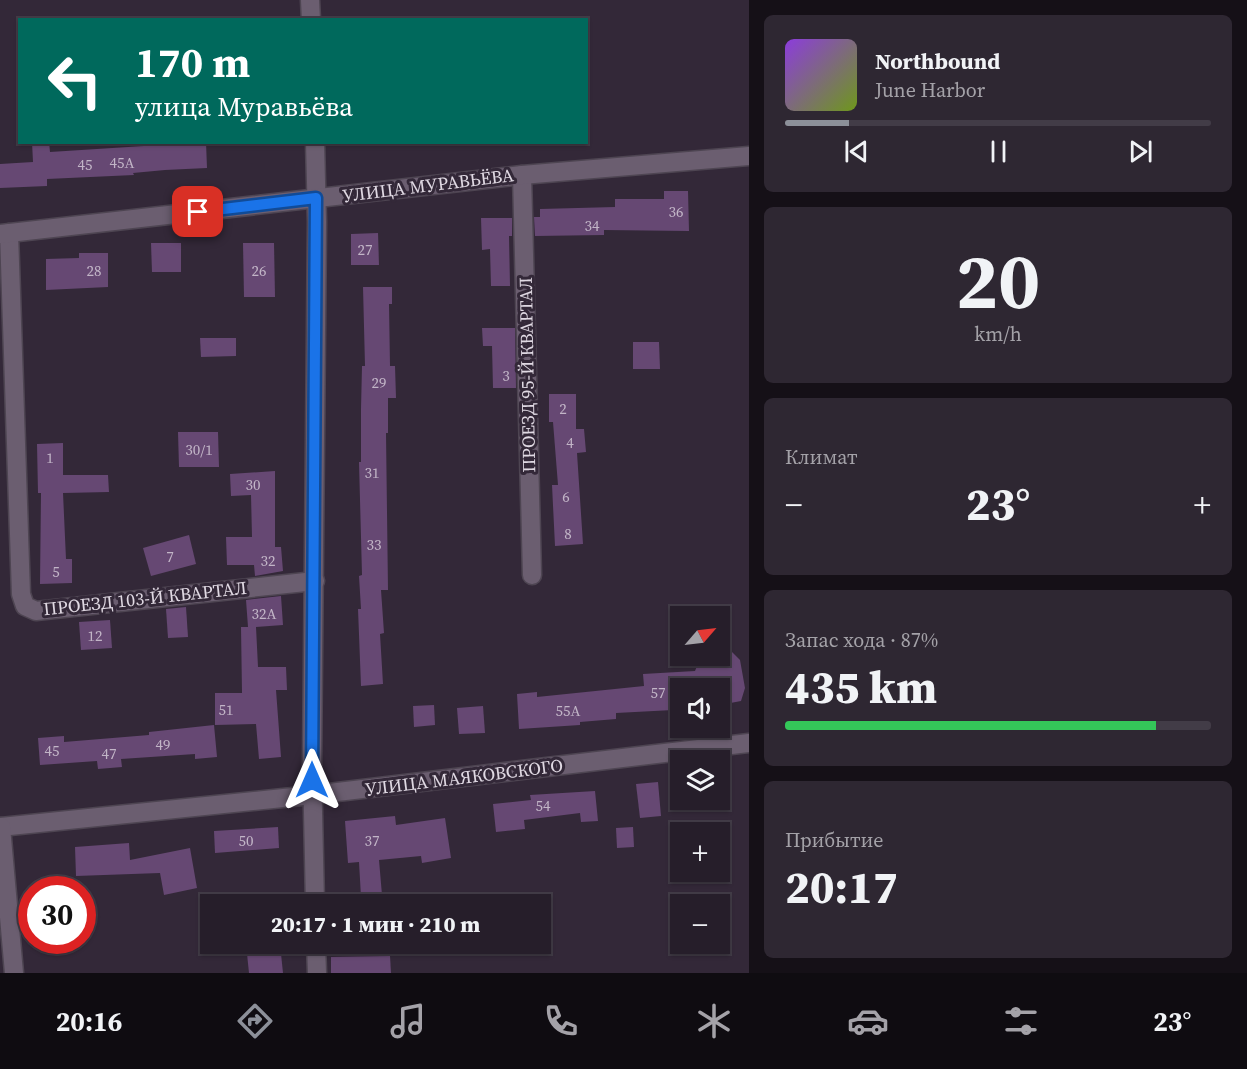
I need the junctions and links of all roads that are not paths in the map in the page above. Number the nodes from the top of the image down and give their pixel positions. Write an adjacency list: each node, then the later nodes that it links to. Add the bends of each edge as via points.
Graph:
1 (310, 0): 2 (street)
2 (311, 18)
3 (315, 144): 6 (street)
4 (749, 156): 5 (street, УЛИЦА МУРАВЬЁВА)
5 (522, 175): 6 (street, УЛИЦА МУРАВЬЁВА); 8 (street, ПРОЕЗД 95-Й КВАРТАЛ)
6 (316, 198): 7 (street, УЛИЦА МУРАВЬЁВА); 9 (street)
7 (5, 233): 9 (street, ПРОЕЗД 103-Й КВАРТАЛ, via 21,594 25,606 36,610)
8 (532, 575)
9 (315, 581): 11 (street)
10 (749, 742): 11 (street, УЛИЦА МАЯКОВСКОГО)
11 (312, 795): 12 (street, УЛИЦА МАЯКОВСКОГО); 13 (street)
12 (0, 827): 15 (street)
13 (315, 894)
14 (316, 954): 16 (street)
15 (14, 973)
16 (317, 973)

